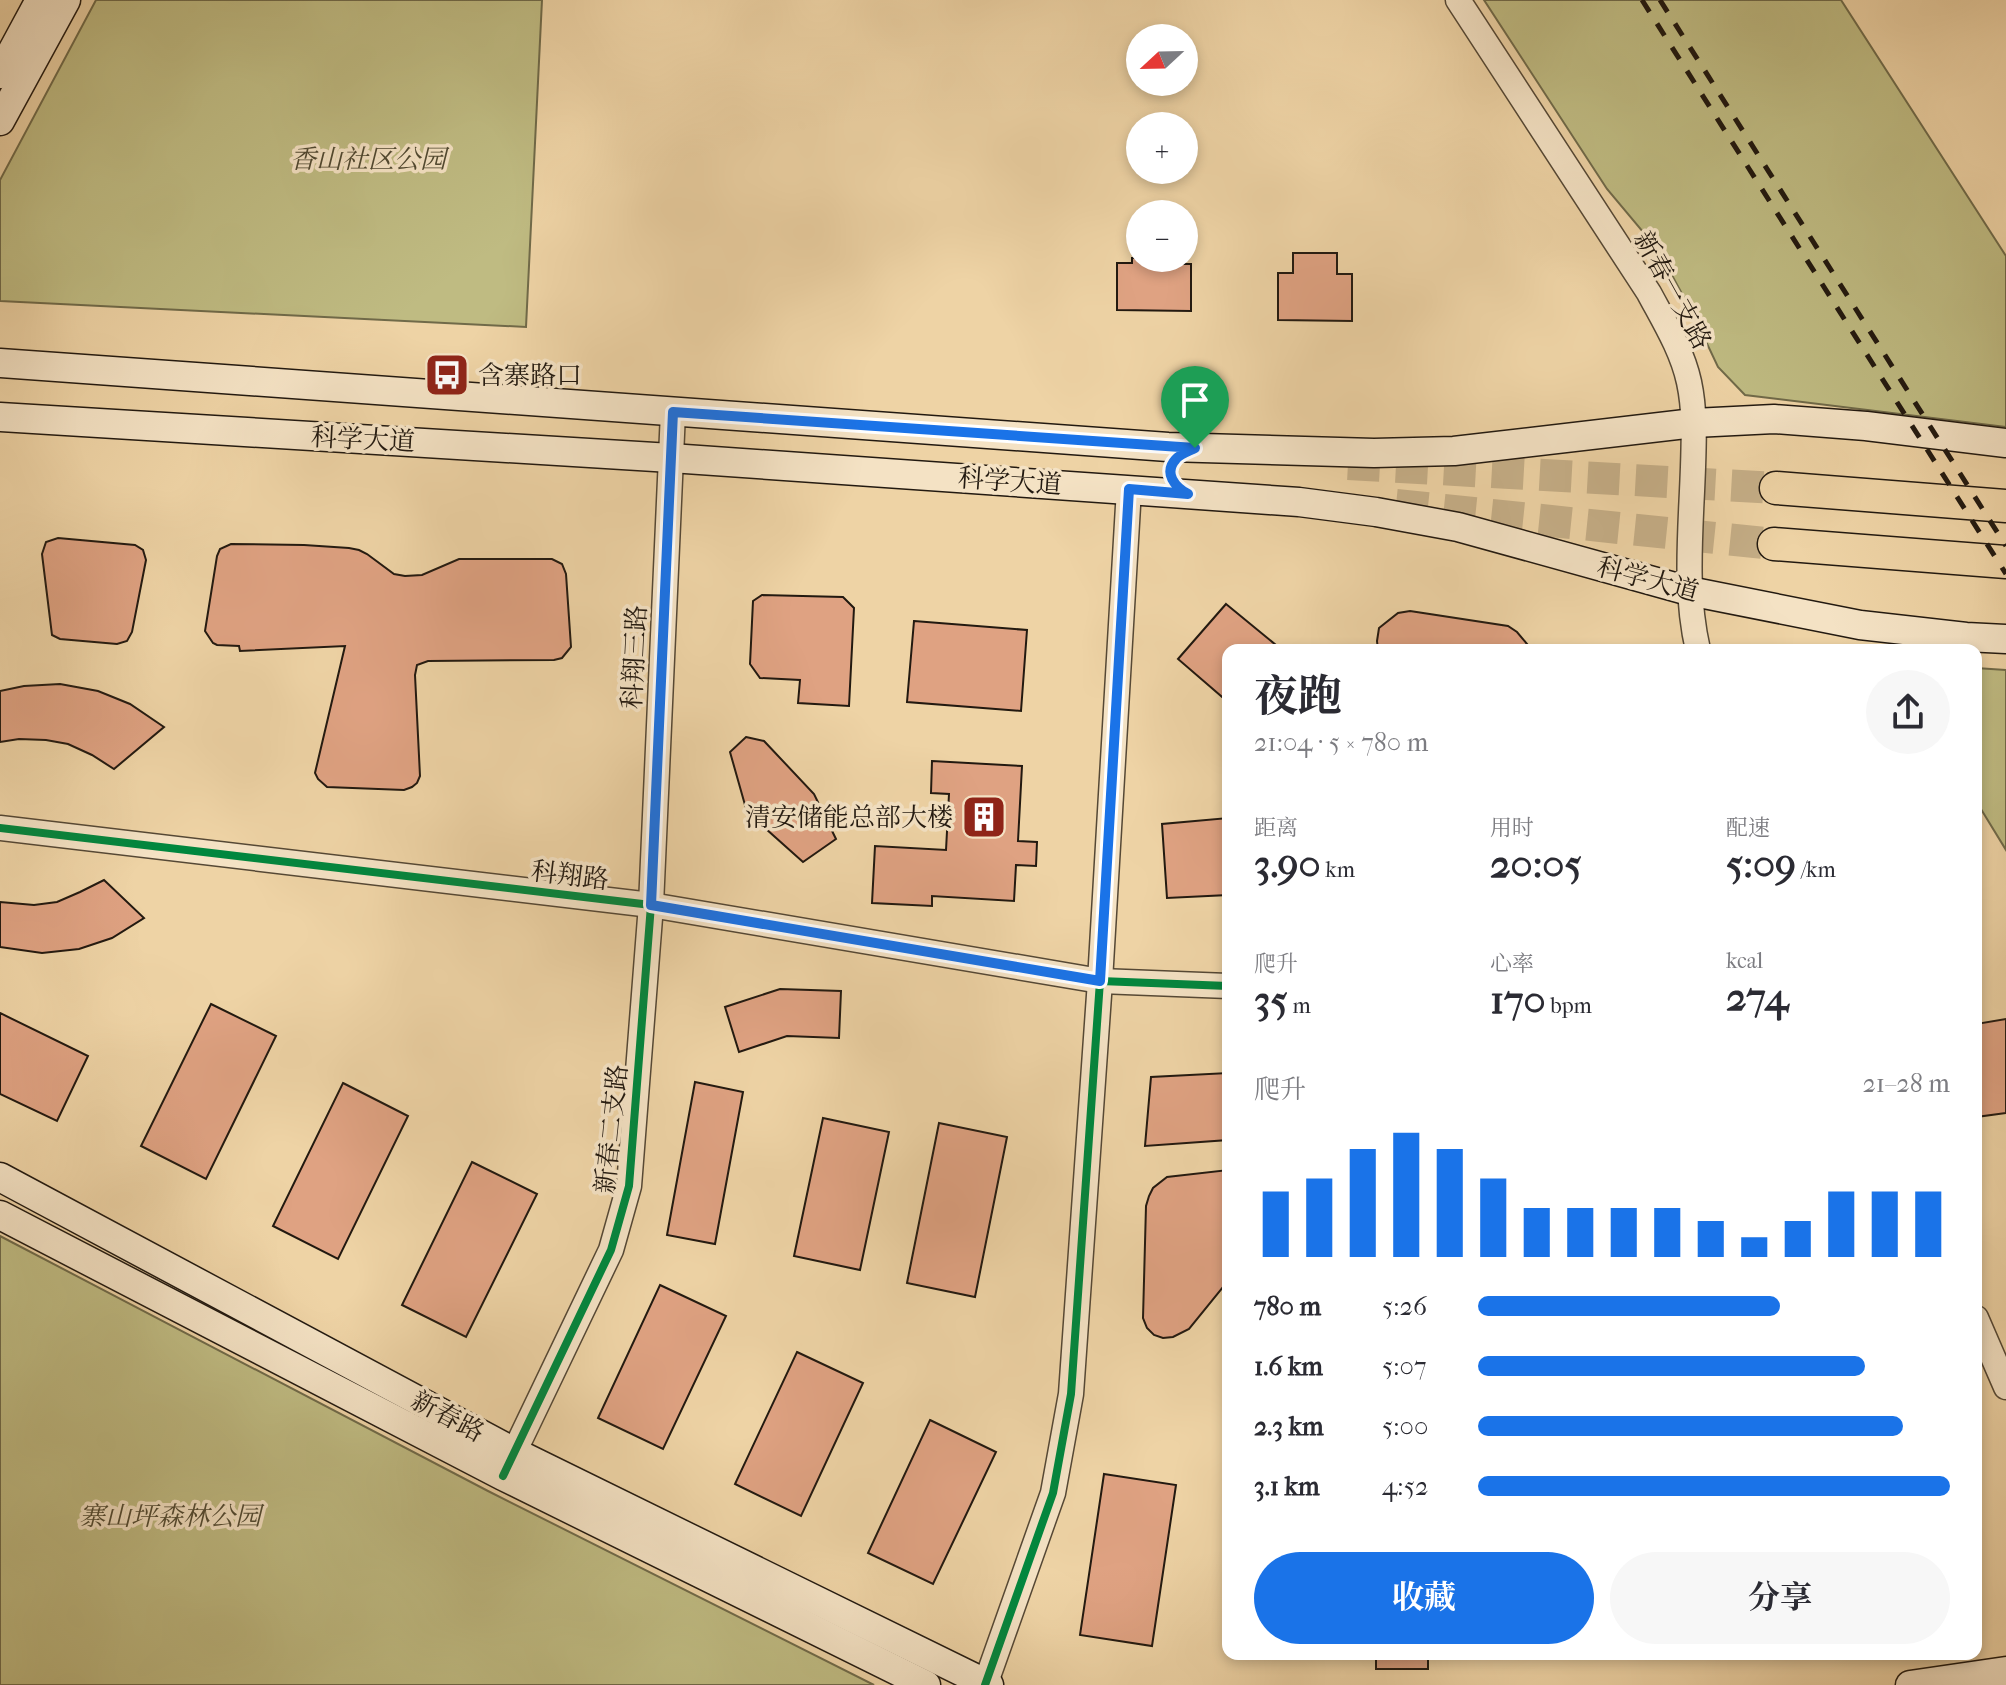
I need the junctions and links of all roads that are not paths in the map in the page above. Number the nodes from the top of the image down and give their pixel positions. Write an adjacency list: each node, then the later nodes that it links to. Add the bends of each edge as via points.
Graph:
1 (40, 0): 4 (main road)
2 (66, 0): 5 (main road)
3 (1458, 0): 9 (street, 新春一支路, via 1649,293 1689,380)
4 (0, 74)
5 (0, 121)
6 (0, 363): 7 (main road, 科学大道)
7 (673, 412): 11 (main road, 科学大道); 12 (street, 科翔三路)
8 (0, 417): 12 (main road, 科学大道)
9 (1694, 423): 10 (main road, 科学大道, via 1774,419); 11 (main road, 科学大道, via 1454,451); 19 (street, 新春一支路)
10 (2006, 443)
11 (1195, 448): 15 (main road, via 1179,456 1171,475 1174,485)
12 (671, 458): 14 (main road, 科学大道); 23 (street, 科翔三路)
13 (1776, 488): 16 (highway)
14 (1129, 489): 15 (main road, 科学大道); 24 (street)
15 (1188, 494): 19 (main road, 科学大道, via 1299,502 1458,527)
16 (2006, 506)
17 (1774, 544): 18 (highway)
18 (2006, 562)
19 (1689, 591): 20 (main road, 科学大道, via 1860,625); 21 (street, 新春一支路)
20 (2006, 639)
21 (1696, 644)
22 (0, 828): 23 (street, 科翔路)
23 (651, 905): 24 (street, 科翔路); 30 (street, 新春二支路, via 629,1186 611,1250)
24 (1100, 981): 25 (street, 科翔路); 33 (street, via 1071,1394 1053,1493)
25 (1222, 986)
26 (0, 1177): 30 (main road, 新春路)
27 (0, 1215): 30 (main road, 新春路)
28 (1982, 1332): 29 (street)
29 (2006, 1387)
30 (508, 1464): 32 (main road, 新春路); 33 (main road, 新春路)
31 (2006, 1671): 34 (main road)
32 (926, 1685)
33 (987, 1685)
34 (1910, 1685)

